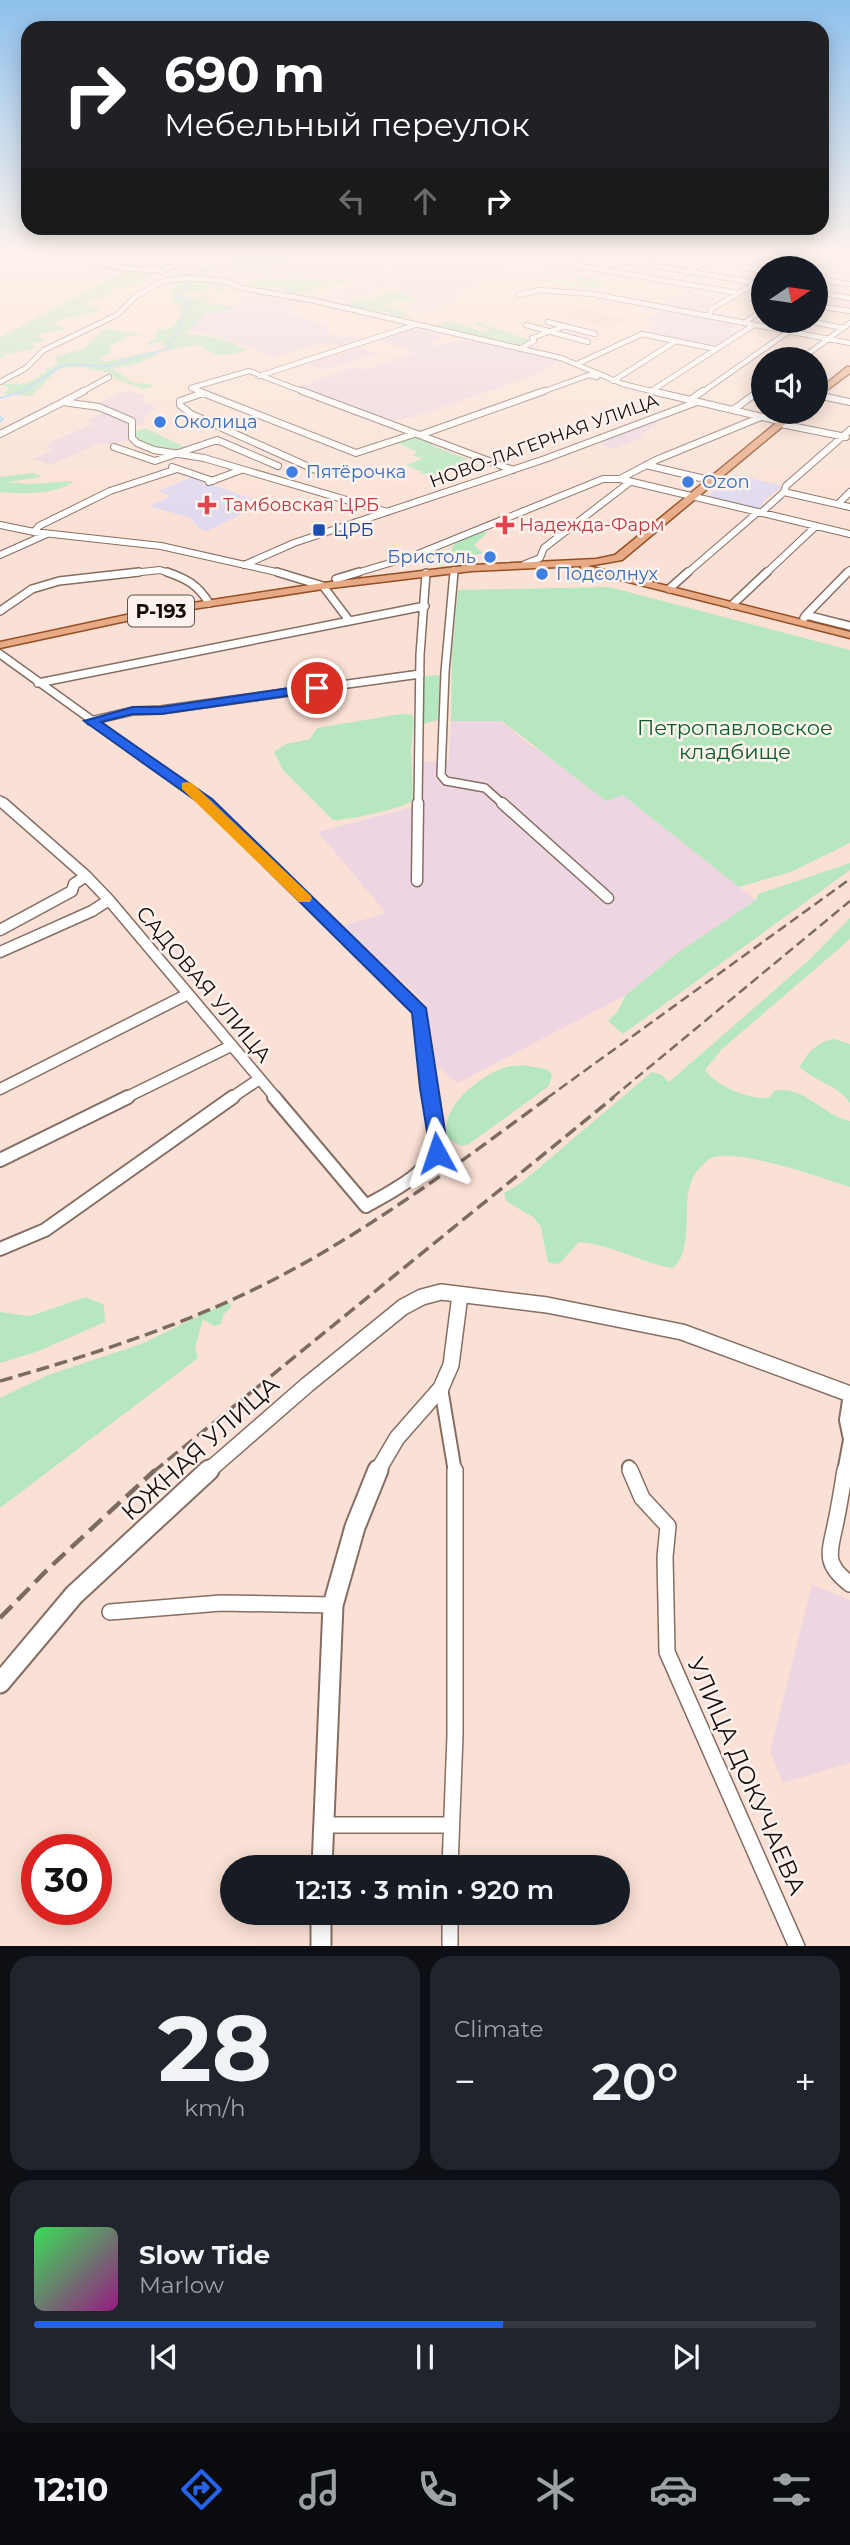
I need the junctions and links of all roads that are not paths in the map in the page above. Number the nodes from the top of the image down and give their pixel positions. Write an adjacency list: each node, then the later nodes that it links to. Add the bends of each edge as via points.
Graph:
1 (65, 340): 21 (street)
2 (370, 340): 18 (street)
3 (480, 340): 14 (street)
4 (533, 340): 14 (street)
5 (580, 340): 12 (street)
6 (629, 340): 16 (street)
7 (670, 340): 11 (street)
8 (730, 340): 15 (street)
9 (777, 340): 27 (street)
10 (832, 340): 13 (street)
11 (676, 341): 15 (street); 20 (street)
12 (588, 342)
13 (850, 343)
14 (520, 349): 16 (street)
15 (715, 349): 23 (street)
16 (577, 364): 20 (street)
17 (850, 369): 22 (main road)
18 (259, 376): 24 (street, via 249,371 191,388); 38 (street)
19 (110, 377): 28 (street)
20 (610, 379): 23 (street); 38 (street, via 589,375)
21 (0, 382)
22 (828, 386)
23 (651, 391): 27 (street)
24 (203, 393): 38 (street, via 356,453); 48 (street, via 185,398 180,405)
25 (751, 397): 31 (street)
26 (828, 398): 30 (street)
27 (690, 400): 29 (street)
28 (63, 402): 37 (street); 41 (street, via 99,407 132,421 134,443)
29 (697, 402): 31 (street); 47 (street, НОВО-ЛАГЕРНАЯ УЛИЦА)
30 (850, 402)
31 (733, 410): 32 (street)
32 (751, 414)
33 (751, 421): 43 (street)
34 (781, 424): 50 (main road)
35 (787, 424): 39 (street)
36 (850, 430): 39 (street)
37 (0, 435)
38 (417, 435): 47 (street)
39 (847, 437): 52 (street)
40 (114, 447): 42 (street)
41 (174, 454): 42 (street); 44 (street, via 217,440); 46 (street)
42 (155, 461): 45 (street)
43 (646, 465): 49 (street); 50 (street)
44 (278, 466)
45 (177, 469): 46 (street, via 211,482); 61 (street, via 97,496)
46 (242, 469): 58 (street)
47 (513, 470): 58 (street, НОВО-ЛАГЕРНАЯ УЛИЦА)
48 (318, 471)
49 (620, 479): 51 (street); 73 (street, via 603,479 413,556)
50 (713, 481): 54 (main road)
51 (630, 482): 54 (street); 67 (street, via 548,544 540,558)
52 (784, 492): 55 (street); 57 (street)
53 (850, 492): 55 (street)
54 (693, 497): 57 (street); 65 (main road)
55 (838, 504): 56 (street)
56 (850, 507)
57 (758, 512): 60 (street); 75 (street)
58 (387, 513): 68 (street, НОВО-ЛАГЕРНАЯ УЛИЦА)
59 (0, 525): 61 (street)
60 (816, 526): 63 (street); 78 (street)
61 (34, 532): 62 (street)
62 (48, 533): 64 (street); 68 (street, via 161,546)
63 (850, 534)
64 (0, 555)
65 (618, 558): 66 (main road); 72 (main road, via 611,567)
66 (566, 563): 67 (main road, Р-193); 72 (main road)
67 (525, 564): 69 (main road, Р-193)
68 (244, 565): 74 (street)
69 (454, 570): 71 (main road, Р-193); 92 (street, via 441,775 446,781 485,788)
70 (850, 570): 81 (street)
71 (426, 573): 74 (main road, Р-193); 77 (street)
72 (619, 576): 75 (main road)
73 (335, 579)
74 (323, 586): 76 (main road, Р-193); 80 (street)
75 (669, 589): 78 (main road)
76 (209, 603): 79 (street, via 187,579 160,570 59,581 32,589); 84 (main road, Р-193)
77 (425, 606): 80 (street); 86 (street)
78 (732, 606): 81 (main road)
79 (0, 611)
80 (348, 619): 87 (street)
81 (802, 619): 82 (street); 83 (main road)
82 (850, 626)
83 (850, 635)
84 (0, 645)
85 (0, 653): 87 (street)
86 (420, 674): 88 (street, via 133,710); 91 (street)
87 (38, 683): 88 (street)
88 (90, 721): 98 (street, САДОВАЯ УЛИЦА, via 207,802 421,1012 437,1153 401,1186 366,1206)
89 (0, 800): 90 (street, САДОВАЯ УЛИЦА)
90 (86, 876): 93 (street, САДОВАЯ УЛИЦА); 94 (street, via 72,891)
91 (417, 881)
92 (608, 898)
93 (109, 900): 95 (street); 96 (street, САДОВАЯ УЛИЦА)
94 (0, 930)
95 (0, 952)
96 (188, 994): 97 (street, САДОВАЯ УЛИЦА); 99 (street)
97 (231, 1046): 98 (street, САДОВАЯ УЛИЦА); 100 (street)
98 (258, 1080): 101 (street, via 94,1192 56,1224)
99 (0, 1089)
100 (0, 1160)
101 (0, 1249)
102 (460, 1295): 103 (street, via 451,1365); 104 (street, ЮЖНАЯ УЛИЦА, via 547,1305 682,1332); 110 (street, ЮЖНАЯ УЛИЦА, via 441,1292 403,1307 307,1385 74,1595)
103 (441, 1388): 108 (street, via 397,1438 376,1473); 112 (street, via 456,1470)
104 (850, 1394): 105 (street, via 846,1420)
105 (850, 1439): 107 (street, via 828,1549 831,1564)
106 (629, 1467): 119 (street, УЛИЦА ДОКУЧАЕВА, via 642,1498 668,1525 667,1652)
107 (846, 1582)
108 (333, 1605): 109 (street); 111 (street)
109 (110, 1612)
110 (0, 1683)
111 (323, 1825): 112 (street); 113 (street)
112 (450, 1825): 114 (street)
113 (322, 1855)
114 (450, 1855)
115 (321, 1925): 117 (street)
116 (450, 1925): 118 (street)
117 (321, 1946)
118 (450, 1946)
119 (797, 1946)

